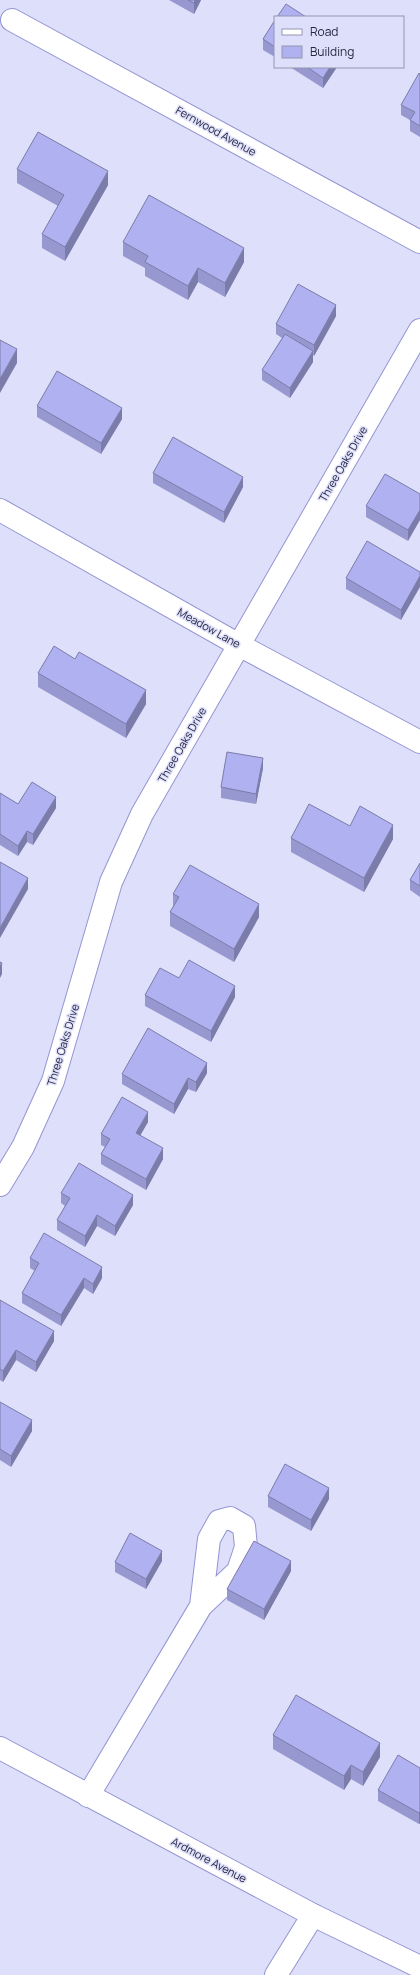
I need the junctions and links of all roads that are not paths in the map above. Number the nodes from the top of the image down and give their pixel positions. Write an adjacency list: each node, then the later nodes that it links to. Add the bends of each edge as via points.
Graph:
1 (12, 20): 2 (street, Fernwood Avenue)
2 (420, 242)
3 (420, 330): 5 (street, Three Oaks Drive)
4 (0, 510): 5 (street, Meadow Lane)
5 (239, 645): 6 (street, Meadow Lane); 7 (street, Three Oaks Drive, via 142,814 111,882 53,1081 23,1147)
6 (420, 742)
7 (0, 1185)
8 (201, 1606): 10 (street)
9 (0, 1748): 10 (street, Ardmore Avenue)
10 (88, 1796): 11 (street, Ardmore Avenue)
11 (313, 1915): 12 (street, Ardmore Avenue); 13 (street)
12 (420, 1967)
13 (276, 1975)

